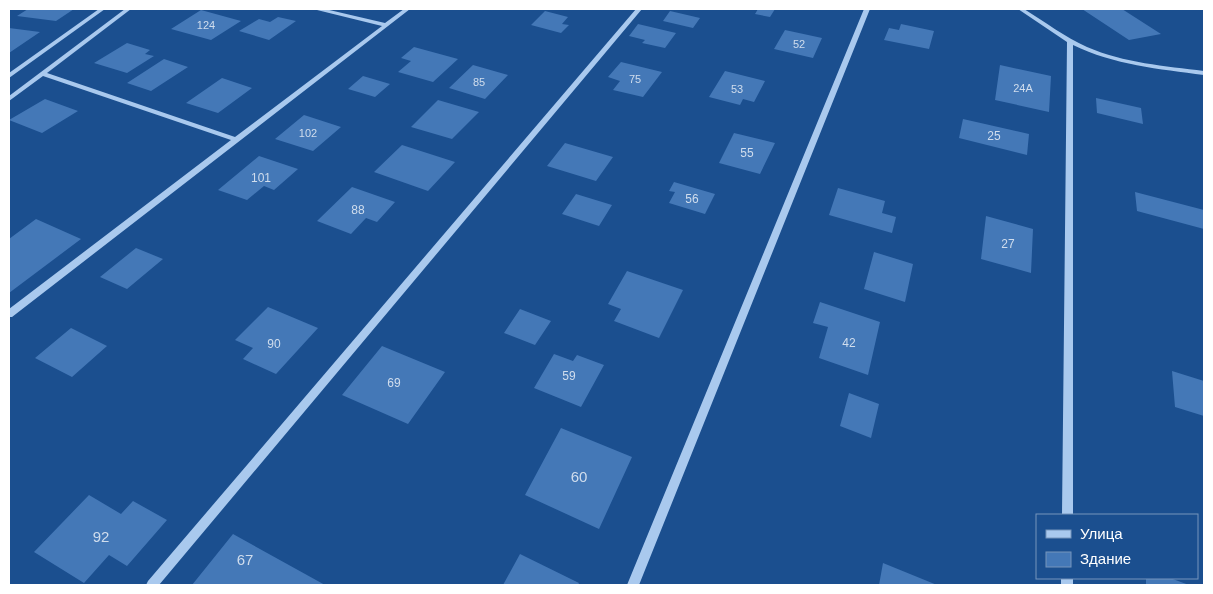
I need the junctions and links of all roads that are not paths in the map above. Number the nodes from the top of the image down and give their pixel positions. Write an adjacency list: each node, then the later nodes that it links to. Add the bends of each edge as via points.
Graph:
1 (102, 9): 12 (street)
2 (128, 9): 11 (street)
3 (319, 9): 8 (street)
4 (407, 9): 8 (street)
5 (639, 9): 17 (street)
6 (866, 9): 18 (street)
7 (1021, 9): 9 (street)
8 (386, 25): 14 (street)
9 (1070, 41): 10 (street, via 1134,63); 16 (street)
10 (1204, 73)
11 (42, 74): 13 (street); 14 (lane)
12 (9, 76)
13 (9, 99)
14 (237, 140): 15 (street)
15 (9, 314)
16 (1068, 514)
17 (152, 585)
18 (633, 585)

